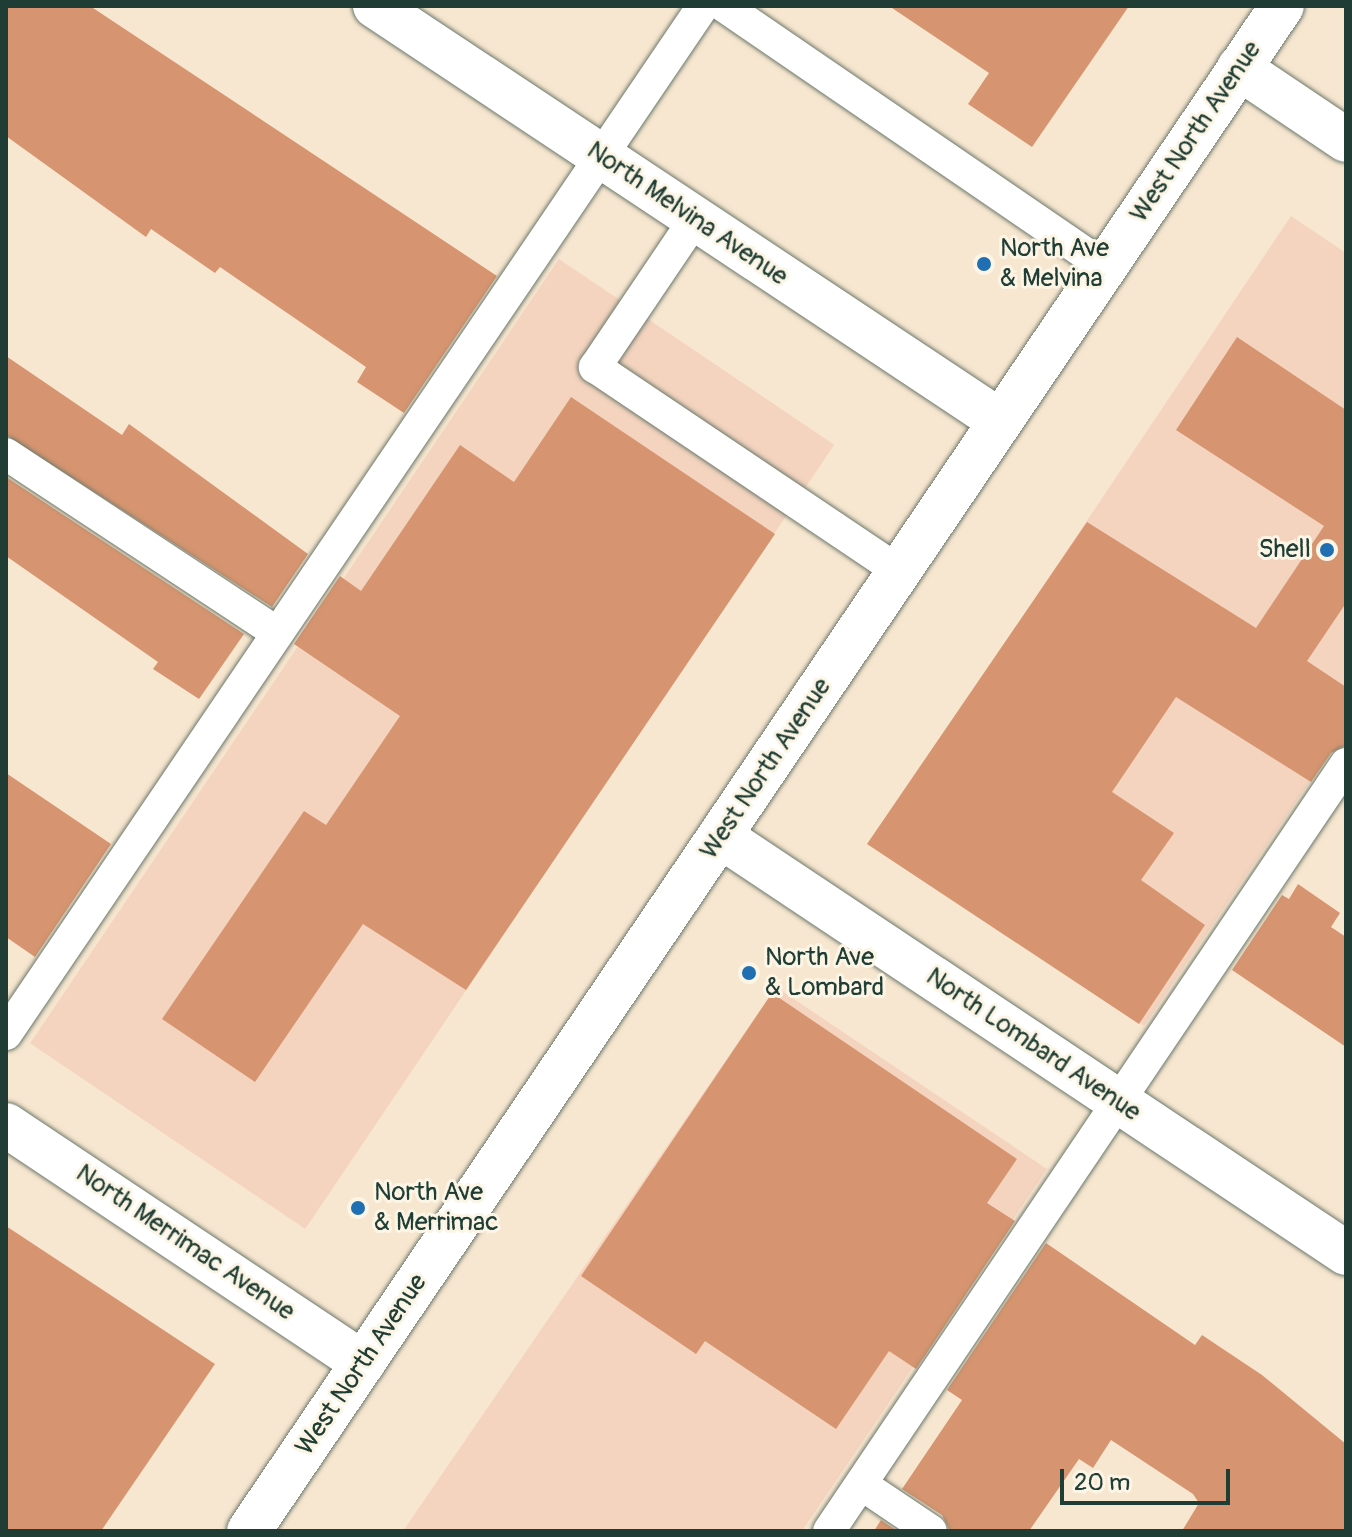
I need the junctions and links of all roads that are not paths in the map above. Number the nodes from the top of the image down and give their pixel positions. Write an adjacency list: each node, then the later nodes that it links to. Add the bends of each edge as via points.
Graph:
1 (375, 6): 7 (street, North Melvina Avenue)
2 (703, 6): 7 (lane)
3 (724, 6): 9 (lane)
4 (1282, 6): 5 (street, West North Avenue)
5 (1239, 68): 6 (street); 9 (street, West North Avenue)
6 (1346, 140)
7 (601, 157): 8 (street, North Melvina Avenue); 13 (lane)
8 (695, 219): 10 (street, North Melvina Avenue); 12 (lane, via 595,367)
9 (1105, 267): 10 (street, West North Avenue)
10 (1000, 421): 12 (street, West North Avenue)
11 (6, 454): 13 (lane)
12 (899, 571): 15 (street, West North Avenue)
13 (277, 633): 16 (lane)
14 (1346, 764): 17 (lane)
15 (720, 836): 17 (street, North Lombard Avenue); 20 (street, West North Avenue)
16 (6, 1034)
17 (1118, 1101): 19 (street, North Lombard Avenue); 21 (lane)
18 (6, 1125): 20 (street, North Merrimac Avenue)
19 (1346, 1253)
20 (363, 1363): 22 (street, West North Avenue)
21 (861, 1484): 23 (lane); 24 (lane)
22 (249, 1531)
23 (829, 1531)
24 (931, 1531)

